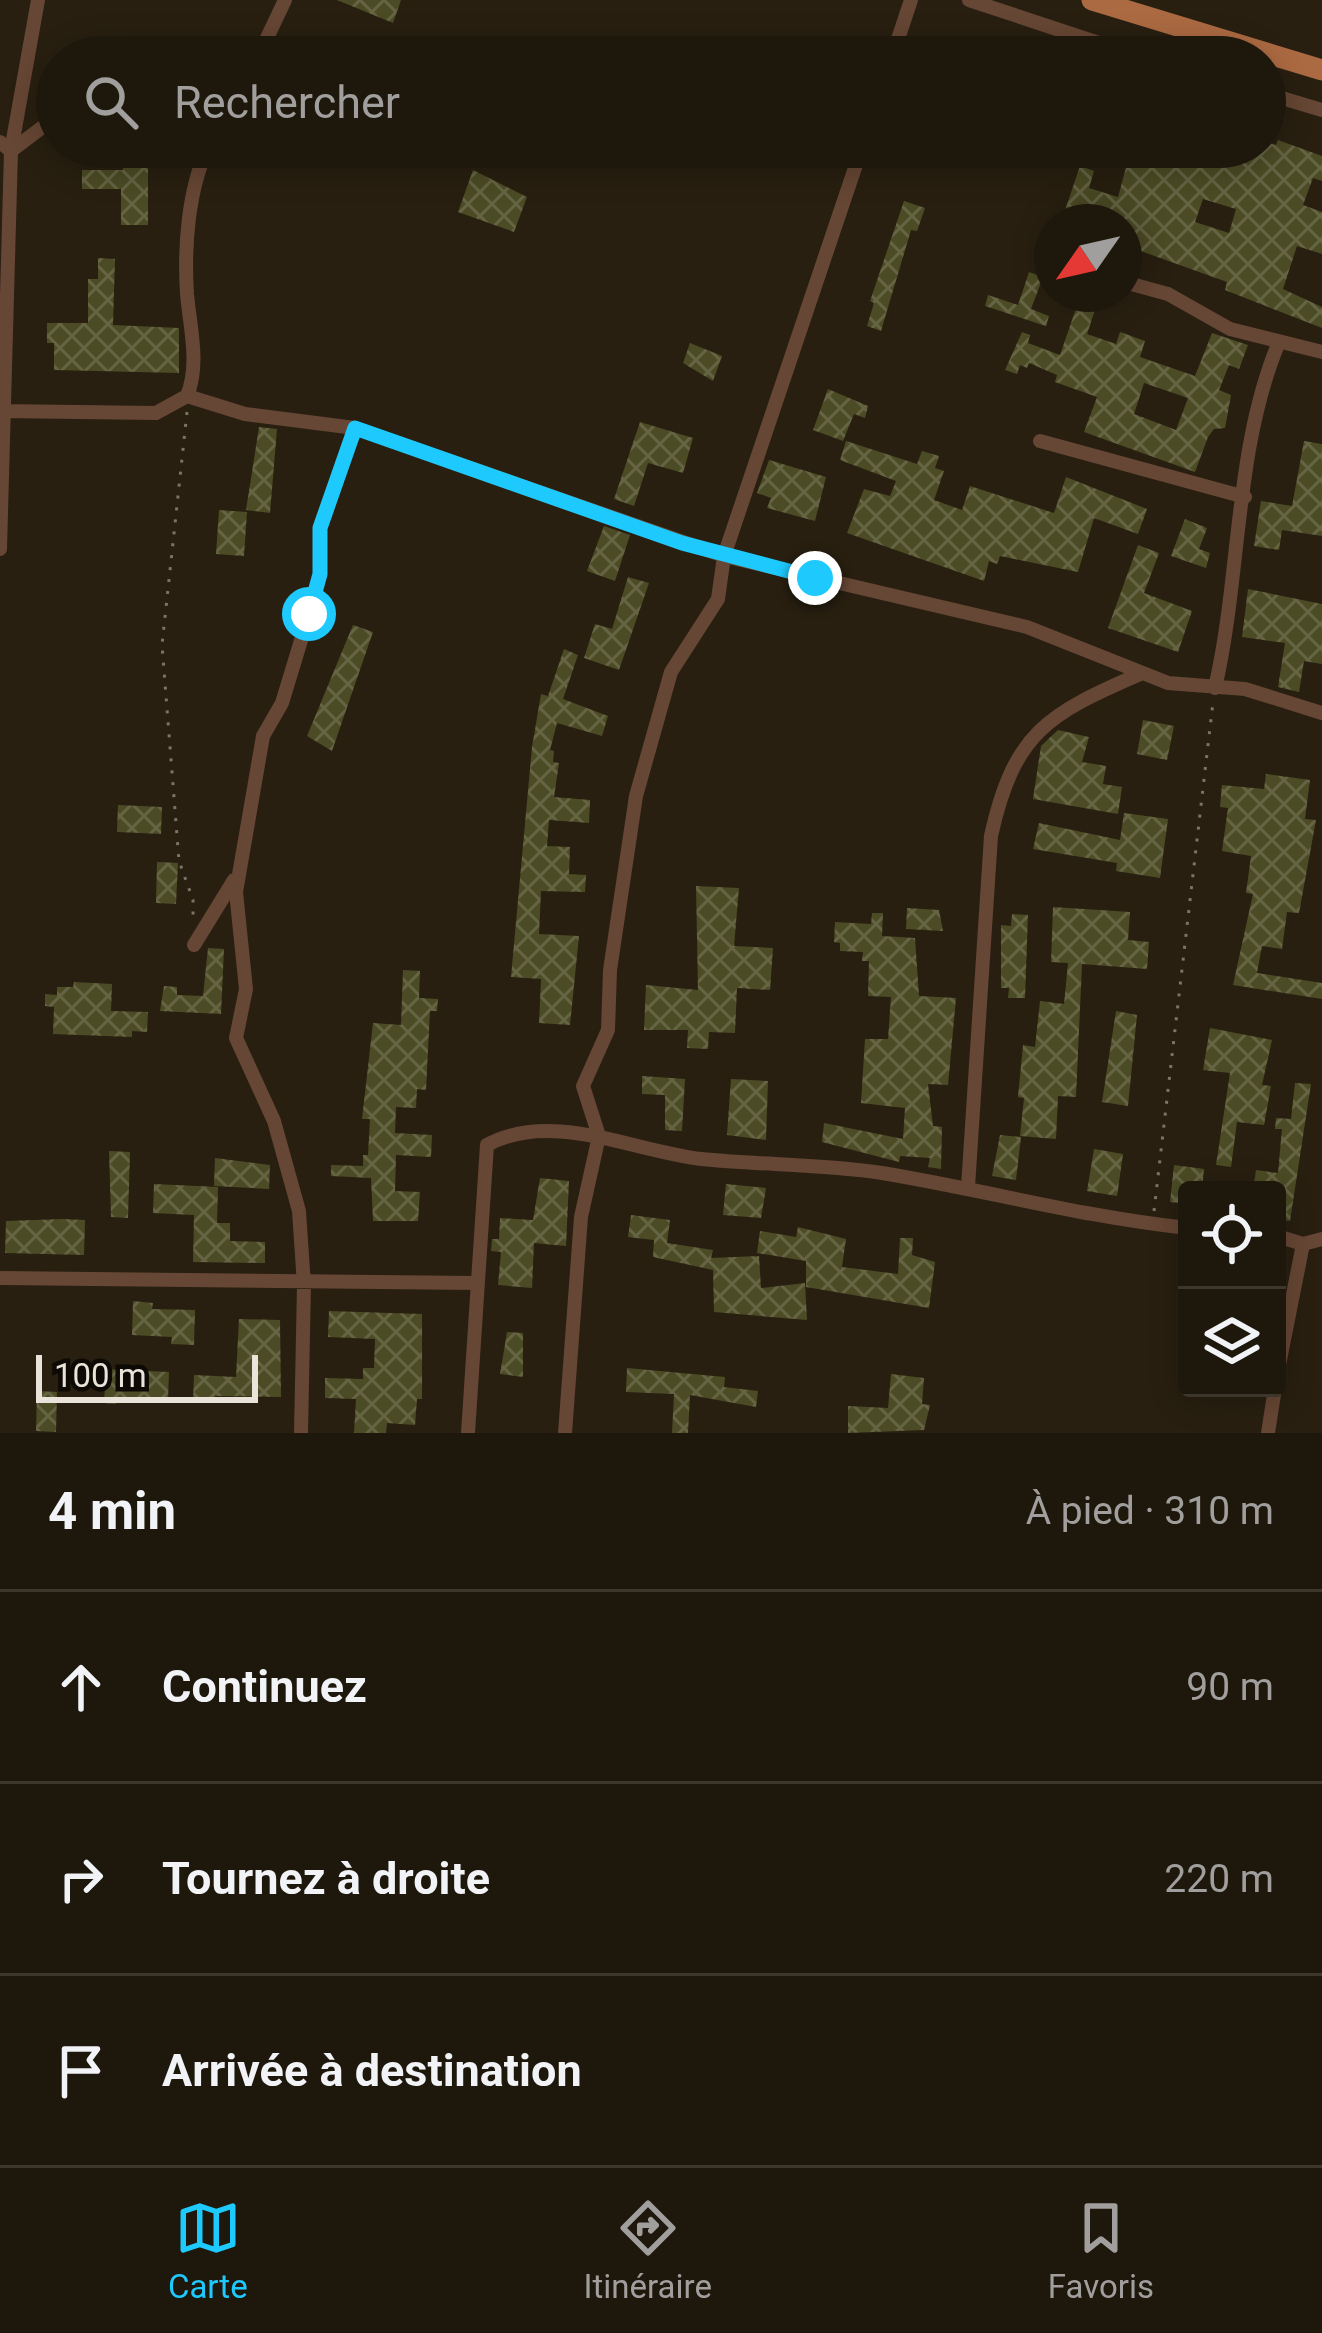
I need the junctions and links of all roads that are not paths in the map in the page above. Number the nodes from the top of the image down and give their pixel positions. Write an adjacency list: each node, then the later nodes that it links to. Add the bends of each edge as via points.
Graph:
1 (38, 0): 15 (street)
2 (286, 0): 6 (street)
3 (911, 0): 7 (street)
4 (969, 0): 8 (street)
5 (1092, 0): 9 (main road)
6 (268, 36)
7 (899, 36)
8 (1078, 36)
9 (1210, 36)
10 (1286, 59): 11 (main road)
11 (1322, 70)
12 (1286, 99): 13 (street)
13 (1322, 110)
14 (36, 129): 15 (street)
15 (5, 147): 22 (street)
16 (201, 168): 21 (street, via 191,201 194,380)
17 (855, 168): 27 (street)
18 (1142, 287): 19 (street, via 1230,329)
19 (1279, 342): 20 (street); 25 (street)
20 (1322, 352)
21 (187, 396): 22 (street, via 156,412); 23 (street, via 245,414)
22 (4, 411): 26 (street)
23 (355, 428): 27 (street); 31 (street, via 320,528 309,614 282,703 263,736)
24 (1040, 440): 25 (street)
25 (1245, 497): 29 (street)
26 (0, 549)
27 (724, 556): 28 (street, via 1027,627); 33 (street, via 718,599 671,672 636,796 608,1030 583,1086)
28 (1140, 674): 29 (street); 34 (street, via 1043,724 998,803)
29 (1215, 688): 30 (street)
30 (1322, 713)
31 (239, 870): 32 (street); 41 (street, via 246,989 236,1038 299,1211)
32 (194, 945)
33 (598, 1136): 34 (street, via 698,1158 811,1164); 40 (street, via 511,1132 488,1144); 46 (street, via 581,1216)
34 (968, 1187): 35 (street, via 1047,1209)
35 (1178, 1227)
36 (1286, 1239): 38 (street)
37 (1322, 1239): 38 (street)
38 (1303, 1244): 42 (street)
39 (0, 1278): 41 (street)
40 (476, 1283): 41 (street); 45 (street)
41 (304, 1285): 44 (street)
42 (1286, 1330)
43 (1274, 1397): 47 (street)
44 (301, 1433)
45 (468, 1433)
46 (565, 1433)
47 (1268, 1433)

